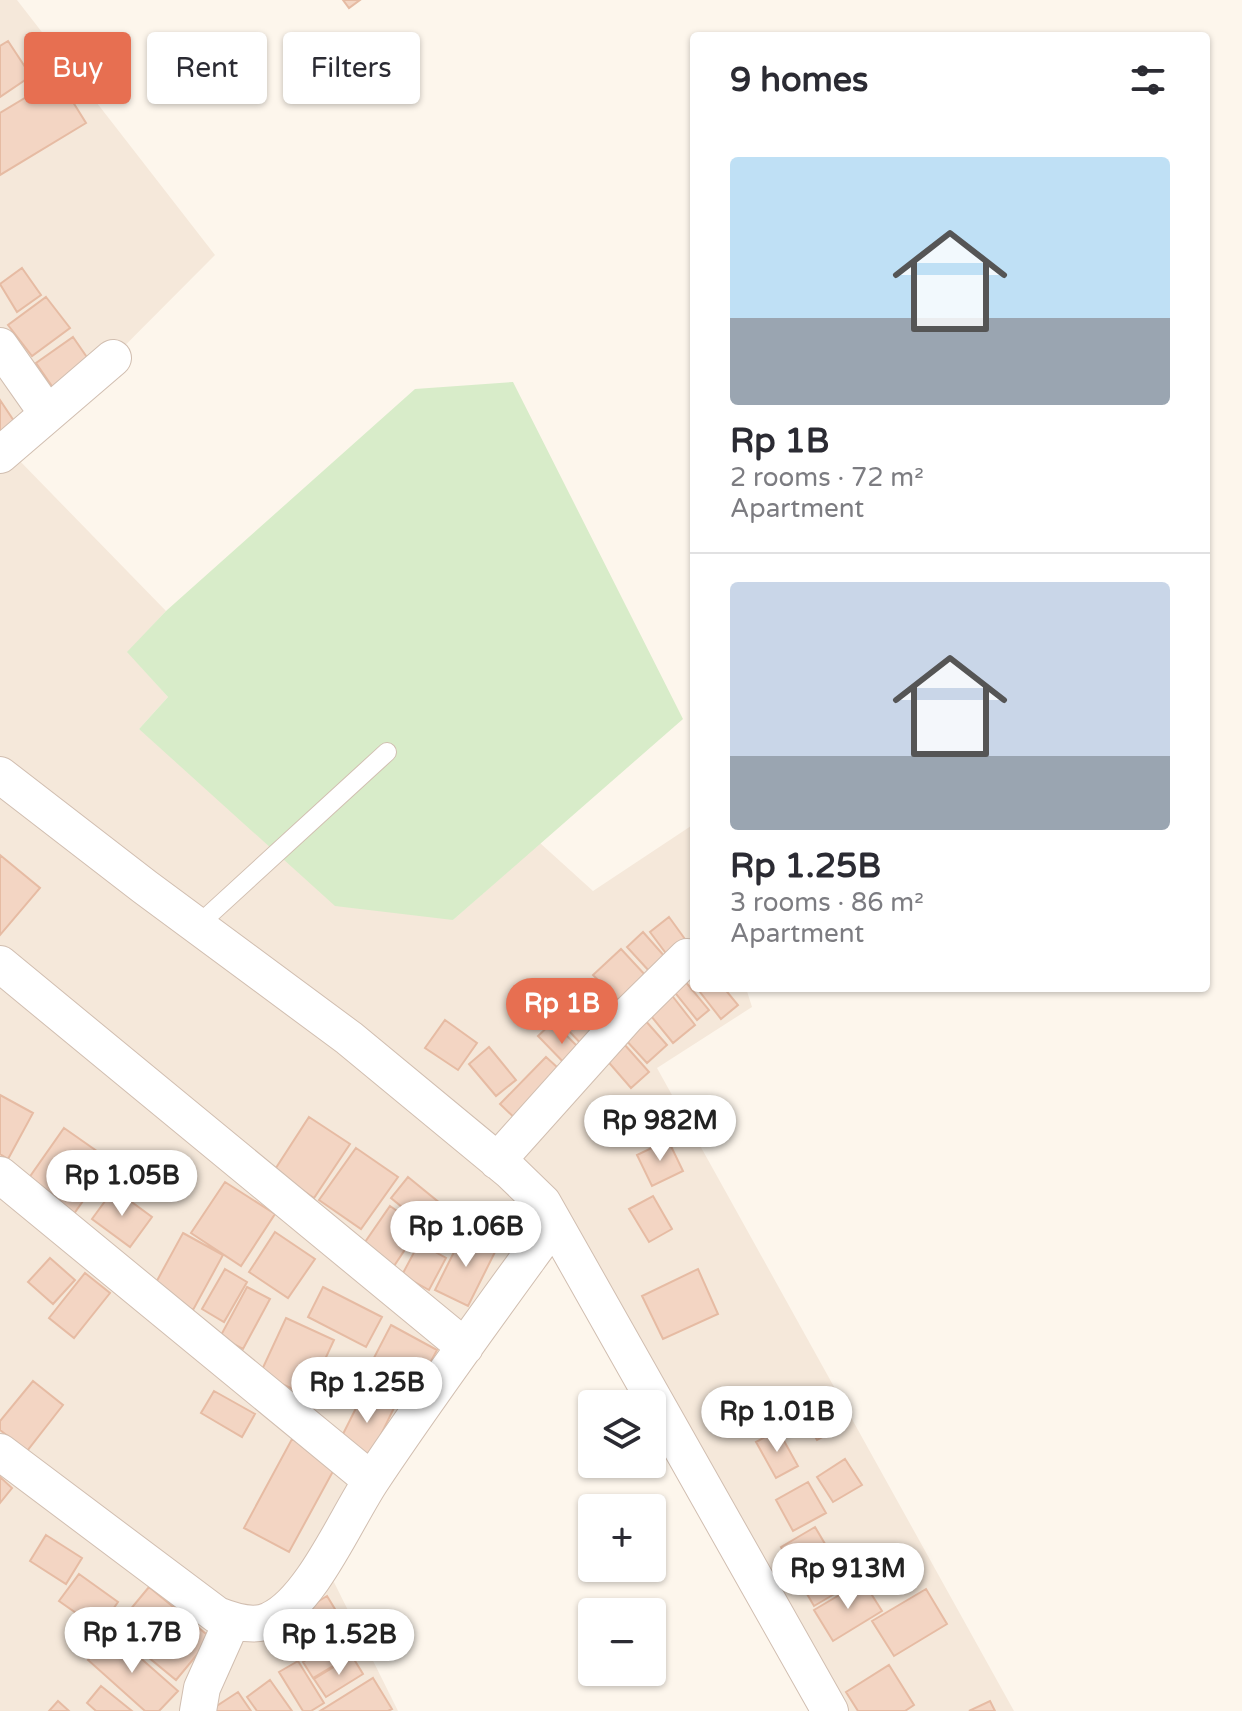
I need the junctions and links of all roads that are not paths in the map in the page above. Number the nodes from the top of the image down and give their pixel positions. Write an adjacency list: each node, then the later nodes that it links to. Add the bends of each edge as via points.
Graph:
1 (0, 346): 3 (street)
2 (113, 358): 3 (street)
3 (47, 413): 4 (street)
4 (0, 455)
5 (387, 752): 7 (lane)
6 (0, 775): 7 (street)
7 (197, 926): 10 (street, via 349,1038)
8 (687, 957): 10 (street)
9 (0, 964): 13 (street)
10 (497, 1161): 12 (street, via 543,1203)
11 (0, 1175): 15 (street)
12 (554, 1223): 13 (street); 18 (street)
13 (465, 1347): 15 (street)
14 (0, 1452): 16 (street)
15 (371, 1480): 16 (street, via 288,1608 269,1621)
16 (232, 1621): 17 (street, via 202,1688)
17 (198, 1711)
18 (830, 1711)

